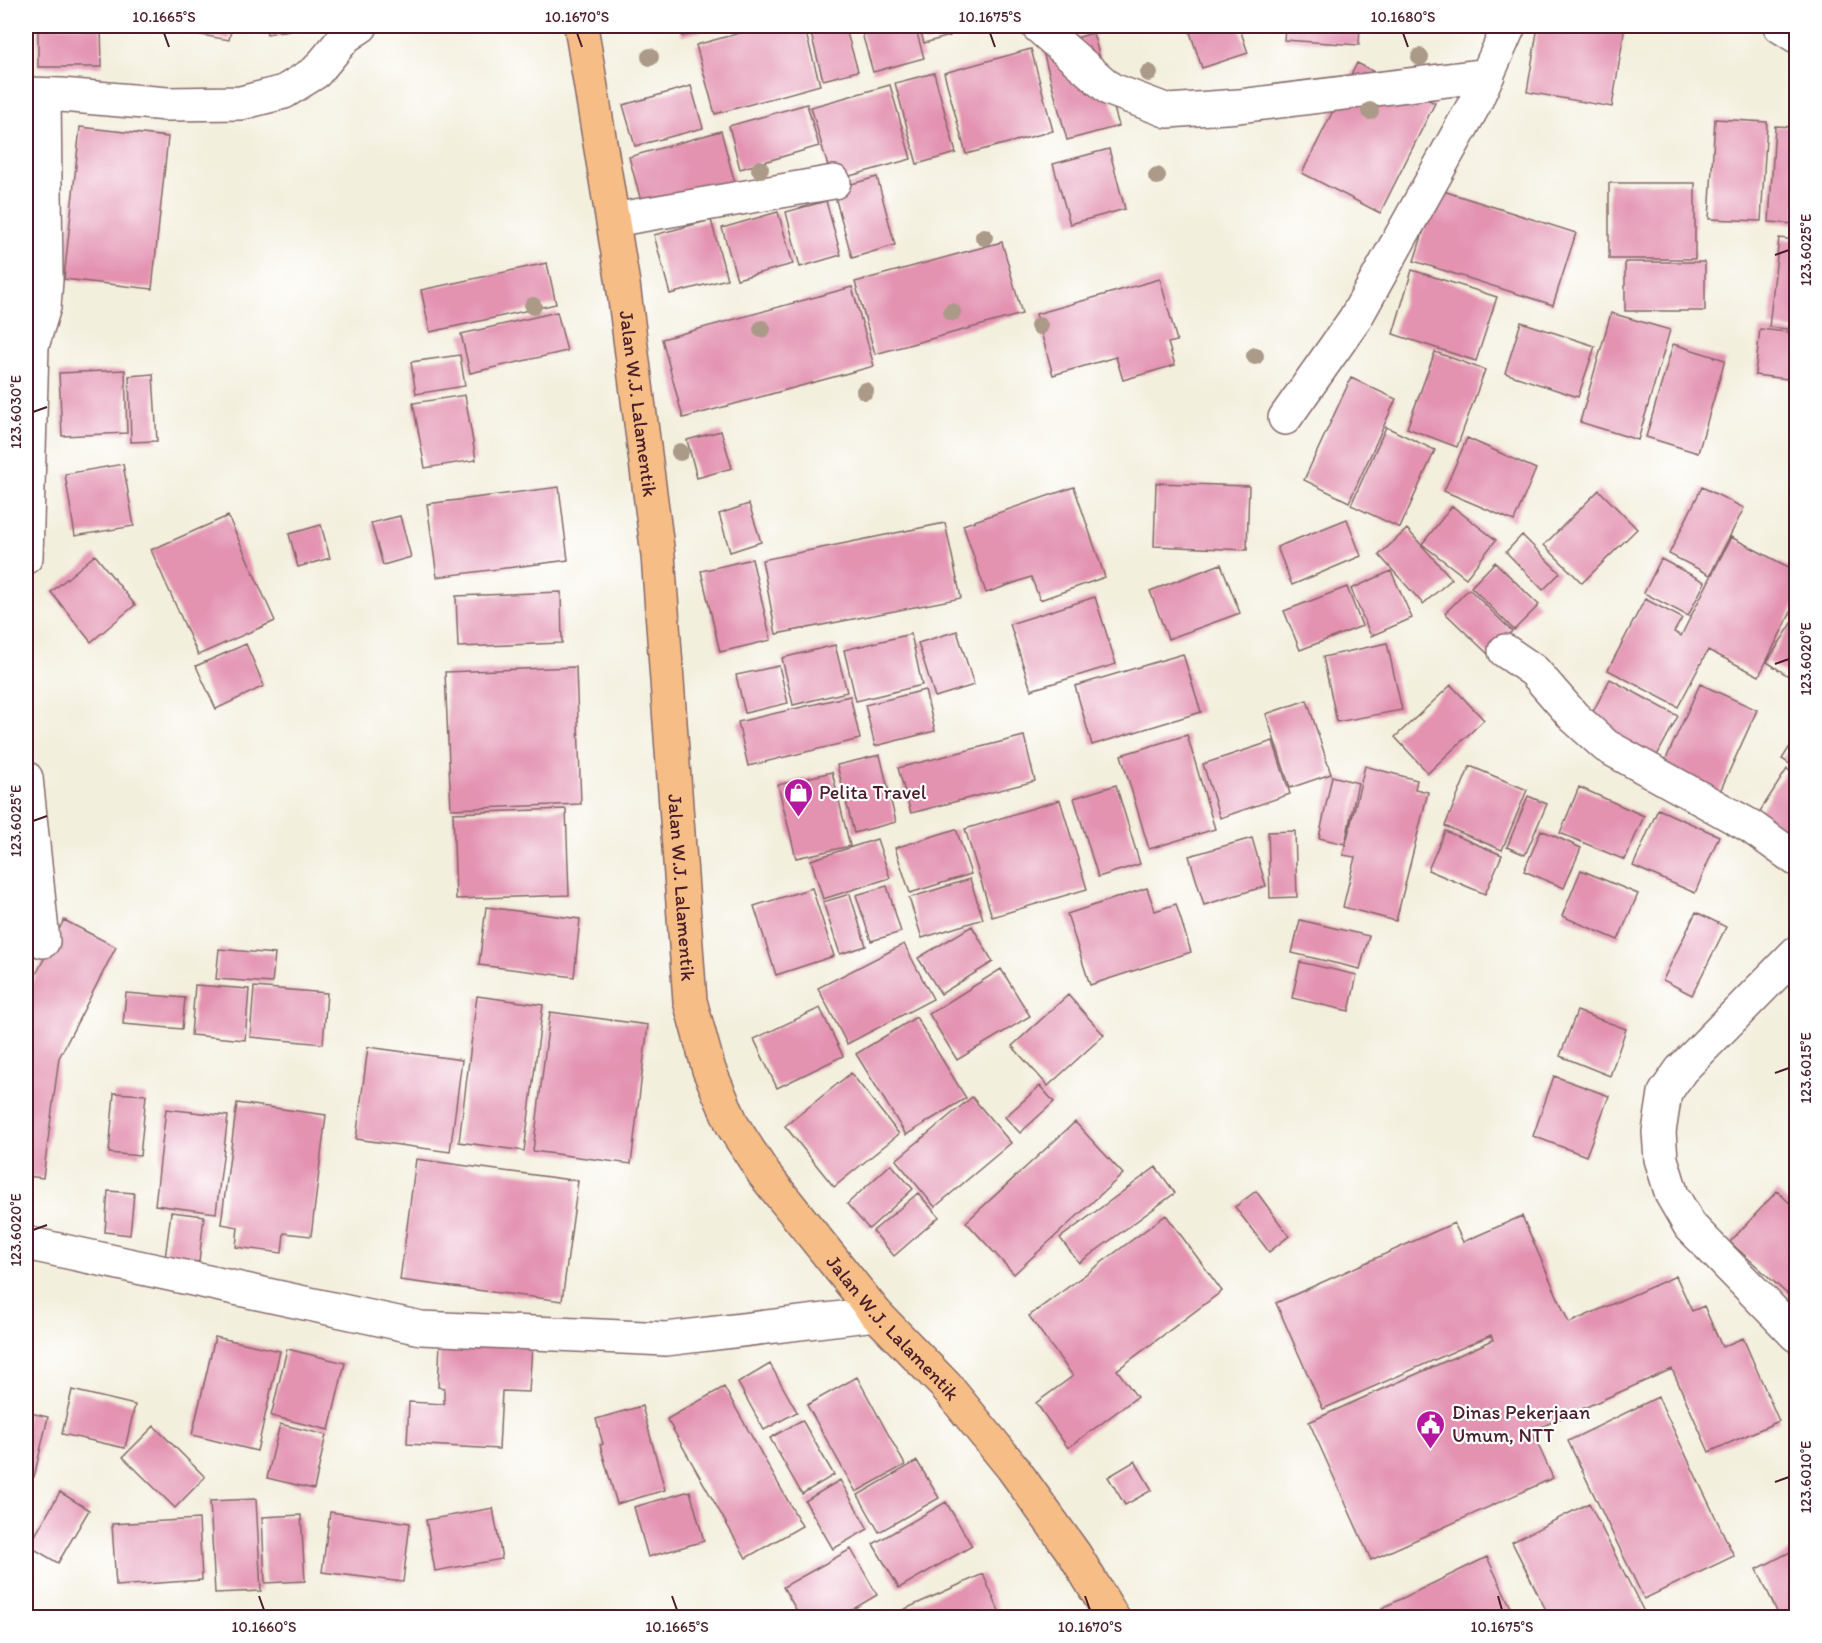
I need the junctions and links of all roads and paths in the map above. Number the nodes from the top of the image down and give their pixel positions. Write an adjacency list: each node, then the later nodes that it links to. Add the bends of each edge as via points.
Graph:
1 (361, 26): 8 (street, via 346,36 316,72 284,92 241,104 167,104)
2 (581, 26): 10 (main road, Jalan W.J. Lalamentik)
3 (1038, 26): 7 (street, via 1110,89 1168,111)
4 (1509, 26): 7 (street)
5 (1780, 26): 6 (street)
6 (1797, 36)
7 (1488, 75): 11 (street, via 1355,319)
8 (35, 94): 12 (street, via 46,280 44,307 33,346)
9 (834, 182): 10 (street)
10 (613, 220): 19 (main road, Jalan W.J. Lalamentik, via 658,555 690,1001 708,1070 734,1126 764,1174)
11 (1285, 418)
12 (26, 557)
13 (1505, 651): 15 (street, via 1534,671 1574,717 1606,746 1750,826)
14 (26, 778): 16 (street)
15 (1797, 859)
16 (43, 942)
17 (1797, 953): 20 (street, via 1681,1070 1665,1093 1659,1132 1661,1159 1672,1195 1690,1226)
18 (26, 1243): 19 (street, via 421,1328 666,1339)
19 (876, 1314): 21 (main road, Jalan W.J. Lalamentik, via 946,1386 1012,1467 1075,1555)
20 (1797, 1335)
21 (1113, 1617)

